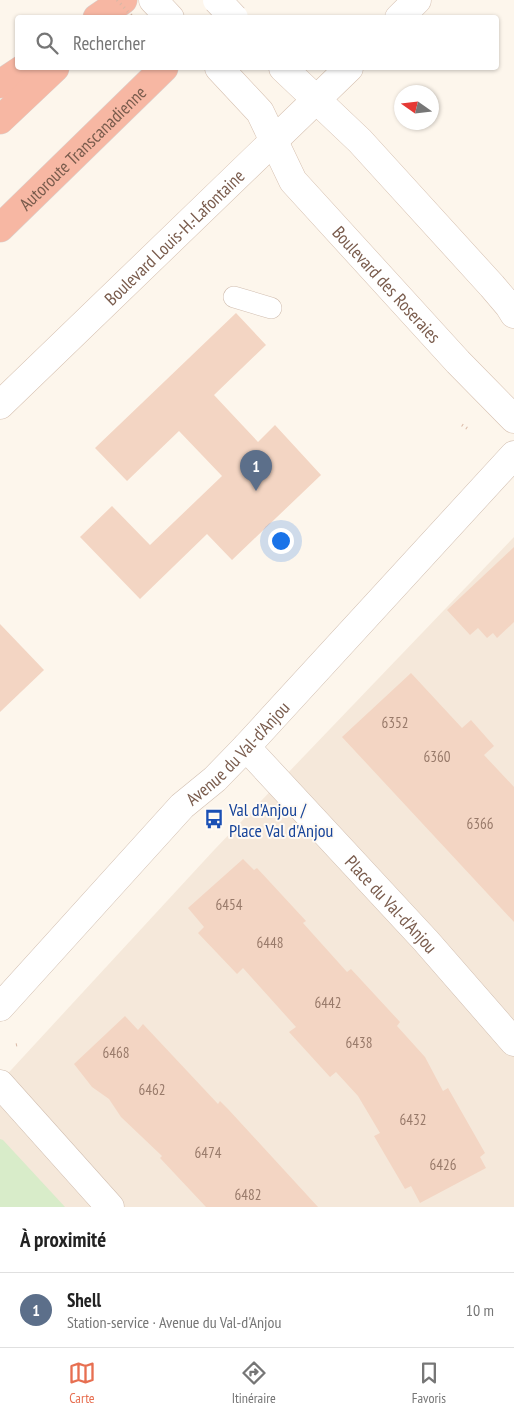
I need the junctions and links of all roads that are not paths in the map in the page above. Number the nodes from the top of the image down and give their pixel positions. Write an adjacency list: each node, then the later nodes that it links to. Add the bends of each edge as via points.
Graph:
1 (124, 0): 6 (highway); 7 (highway)
2 (153, 0): 8 (street)
3 (217, 0): 10 (street, bridge)
4 (233, 0): 9 (highway)
5 (417, 0): 11 (street)
6 (102, 15)
7 (109, 15)
8 (167, 15)
9 (218, 15)
10 (231, 15)
11 (402, 15)
12 (21, 70): 18 (highway)
13 (53, 70): 20 (highway)
14 (162, 70): 22 (highway, Autoroute Transcanadienne)
15 (221, 70): 21 (street, Boulevard des Roseraies, via 260,112)
16 (347, 70): 19 (street, Boulevard Louis-H.-Lafontaine)
17 (288, 73): 19 (street)
18 (0, 84)
19 (316, 99): 21 (street, Boulevard Louis-H.-Lafontaine); 25 (street, via 366,148)
20 (0, 120)
21 (275, 140): 26 (street, Boulevard Louis-H.-Lafontaine); 27 (street, Boulevard des Roseraies, via 293,181)
22 (0, 228)
23 (234, 296): 24 (lane)
24 (271, 308)
25 (514, 314)
26 (0, 405)
27 (514, 419)
28 (514, 455): 29 (street, Avenue du Val-d'Anjou)
29 (246, 747): 30 (street, Avenue du Val-d'Anjou, via 215,779 182,806); 31 (street, Place du Val-d'Anjou, via 426,941)
30 (0, 1007)
31 (514, 1042)
32 (0, 1084): 33 (street)
33 (110, 1207)

